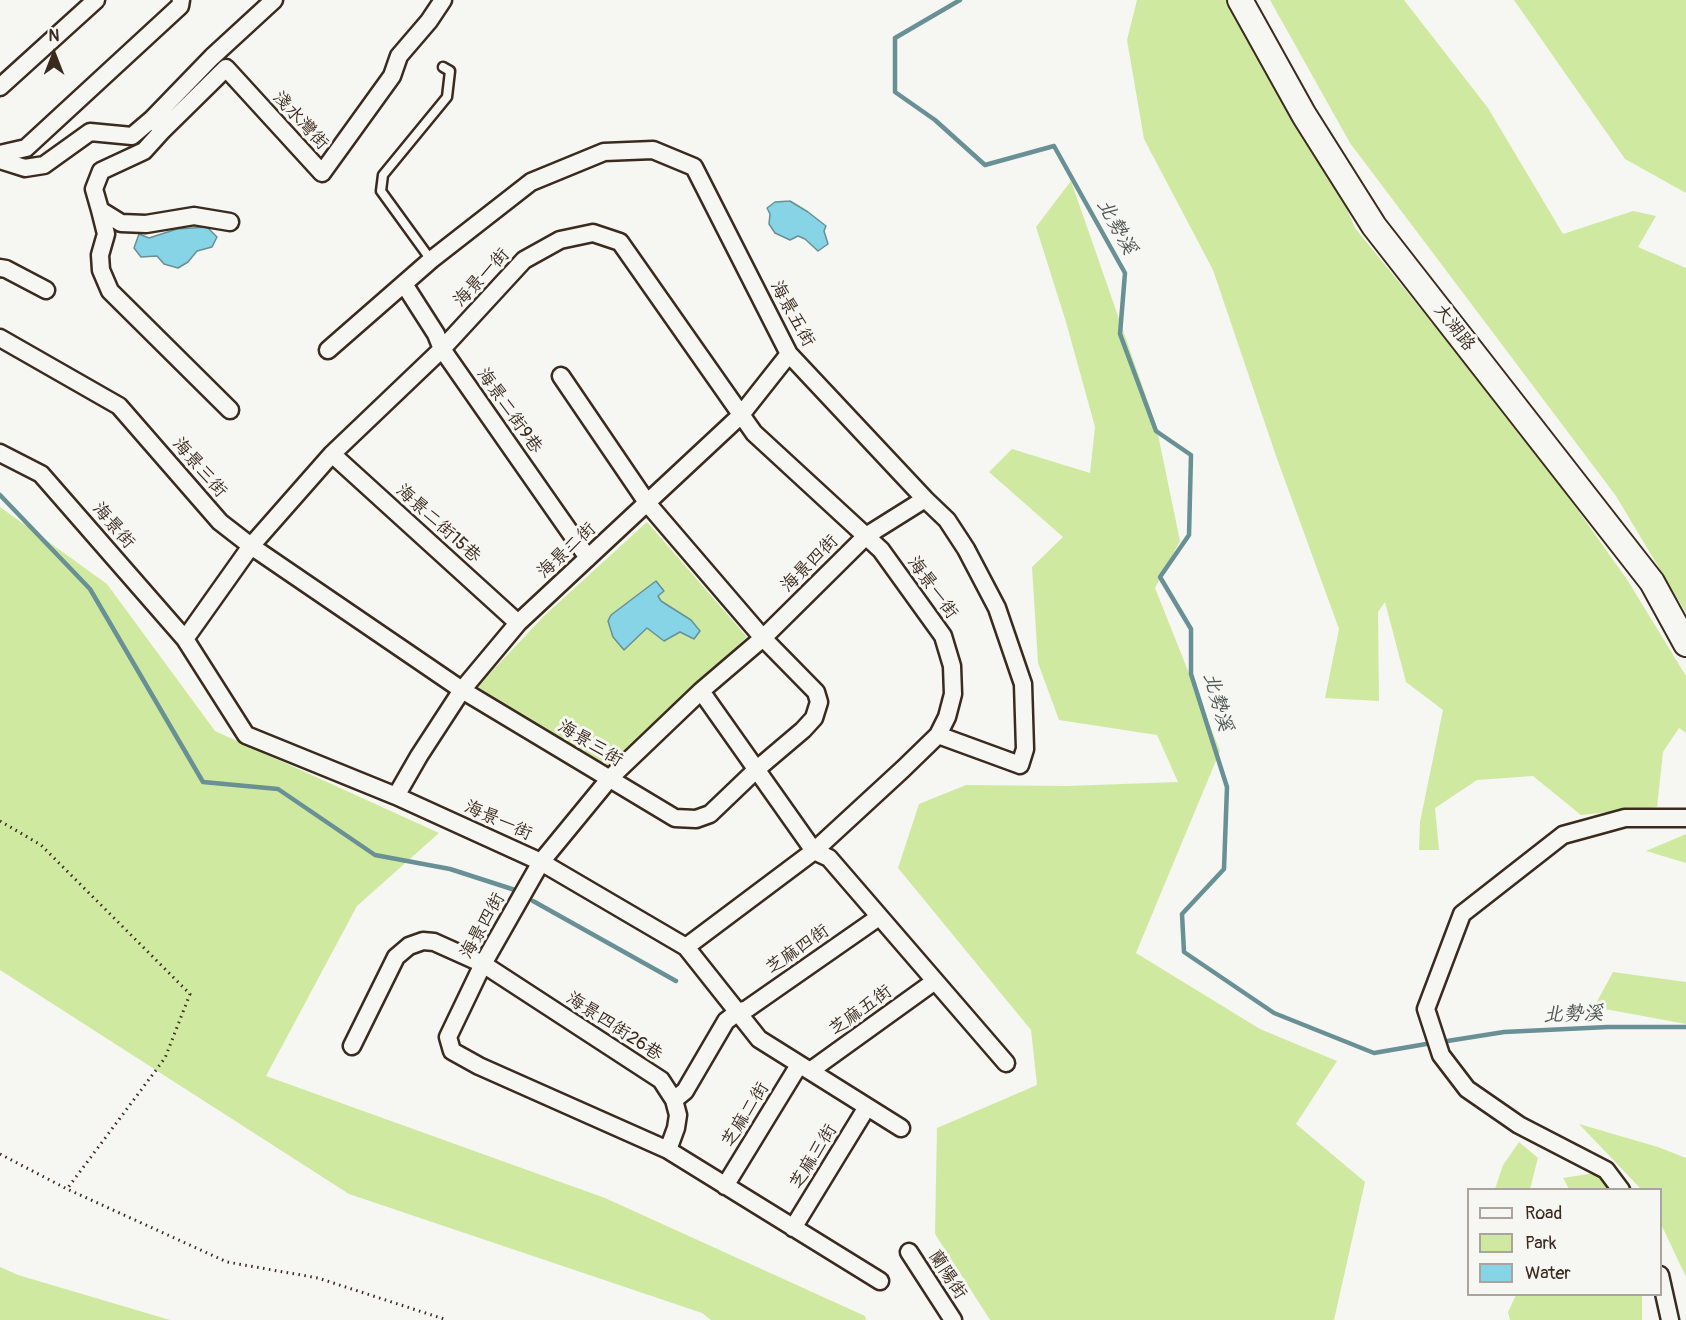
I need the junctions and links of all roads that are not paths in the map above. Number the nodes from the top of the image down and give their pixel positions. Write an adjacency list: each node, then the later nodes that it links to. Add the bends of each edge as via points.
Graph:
1 (96, 0): 7 (street)
2 (181, 0): 9 (street, via 180,6 26,148)
3 (274, 0): 8 (street, 淺水灣街, via 212,57)
4 (443, 0): 8 (street, 淺水灣街, via 399,56 392,76 322,173 226,69)
5 (1240, 0): 34 (street, 大湖路, via 1304,115 1374,226 1652,582)
6 (443, 67): 13 (lane, via 450,71 447,97 383,175 381,191)
7 (0, 87)
8 (158, 125): 10 (street, 淺水灣街, via 132,136 90,132 44,165 25,168); 11 (street, via 144,151 101,171 94,189)
9 (0, 154)
10 (0, 160)
11 (100, 210): 12 (street, via 121,223 146,224 194,216); 22 (street, via 106,234 100,255 101,270 110,291)
12 (230, 222)
13 (431, 260): 15 (street, 海景五街); 20 (street, 海景五街, via 531,182 604,152 653,150 694,167)
14 (0, 268): 16 (street)
15 (404, 284): 18 (street, 海景二街9巷); 19 (street, 海景五街)
16 (46, 290)
17 (0, 338): 29 (street, 海景三街, via 119,406 220,522)
18 (442, 349): 23 (street, 海景一街, via 524,260 560,240 593,233 620,242); 25 (street, 海景一街); 30 (street, 海景二街9巷)
19 (328, 350)
20 (789, 354): 23 (street, 海景二街); 26 (street, 海景五街)
21 (561, 376): 27 (street, 海景三街)
22 (230, 410)
23 (740, 416): 27 (street, 海景二街); 28 (street, 海景一街)
24 (0, 453): 33 (street, 海景街, via 41,474)
25 (332, 454): 29 (street, 海景一街); 31 (street, 海景二街15巷)
26 (925, 500): 28 (street, 海景四街); 37 (street, 海景五街, via 947,520 997,608 1023,684 1025,749 1020,765)
27 (648, 504): 30 (street, 海景二街); 32 (street, 海景三街)
28 (866, 536): 32 (street, 海景四街); 37 (street, 海景一街, via 943,636 952,666 953,694)
29 (251, 546): 33 (street, 海景一街); 35 (street, 海景三街)
30 (588, 558): 31 (street, 海景二街)
31 (518, 623): 35 (street, 海景二街)
32 (763, 638): 36 (street, 海景四街); 38 (street, 海景三街, via 816,692 819,702 814,718)
33 (185, 639): 40 (street, 海景一街, via 246,735)
34 (1686, 644)
35 (462, 690): 39 (street, 海景三街); 40 (street, 海景二街)
36 (701, 691): 38 (street); 39 (street, 海景四街)
37 (938, 735): 42 (street, 海景一街)
38 (757, 769): 39 (street, 海景三街, via 710,814 696,819 675,818); 42 (street)
39 (610, 778): 43 (street, 海景四街)
40 (396, 796): 43 (street, 海景一街)
41 (1686, 818): 57 (street, via 1625,818 1563,835 1462,914 1426,1009 1440,1052 1467,1089 1519,1125 1606,1170)
42 (814, 852): 44 (street, via 829,858); 45 (street, 海景一街)
43 (541, 862): 45 (street, 海景一街); 46 (street, 海景四街)
44 (879, 916): 47 (street); 48 (street, 芝麻四街)
45 (686, 947): 48 (street)
46 (483, 964): 49 (street, 海景四街26巷, via 434,942 409,946 396,957); 52 (street, 海景四街26巷, via 661,1080); 55 (street, 海景四街, via 448,1037 452,1051)
47 (935, 981): 50 (street); 51 (street, 芝麻五街)
48 (738, 1012): 51 (street, via 759,1039); 52 (street, 芝麻四街, via 726,1021 685,1091)
49 (352, 1046)
50 (1006, 1063)
51 (805, 1068): 53 (street); 56 (street, 芝麻二街)
52 (674, 1100): 55 (street, via 678,1115)
53 (867, 1107): 54 (street); 58 (street, 芝麻三街)
54 (902, 1128)
55 (668, 1150): 56 (street, 海景四街)
56 (725, 1186): 58 (street, 海景四街)
57 (1620, 1188)
58 (793, 1228): 60 (street, 海景四街)
59 (909, 1252): 62 (street, 蘭陽街)
60 (880, 1281)
61 (1662, 1284): 63 (street)
62 (953, 1320)
63 (1670, 1320)

